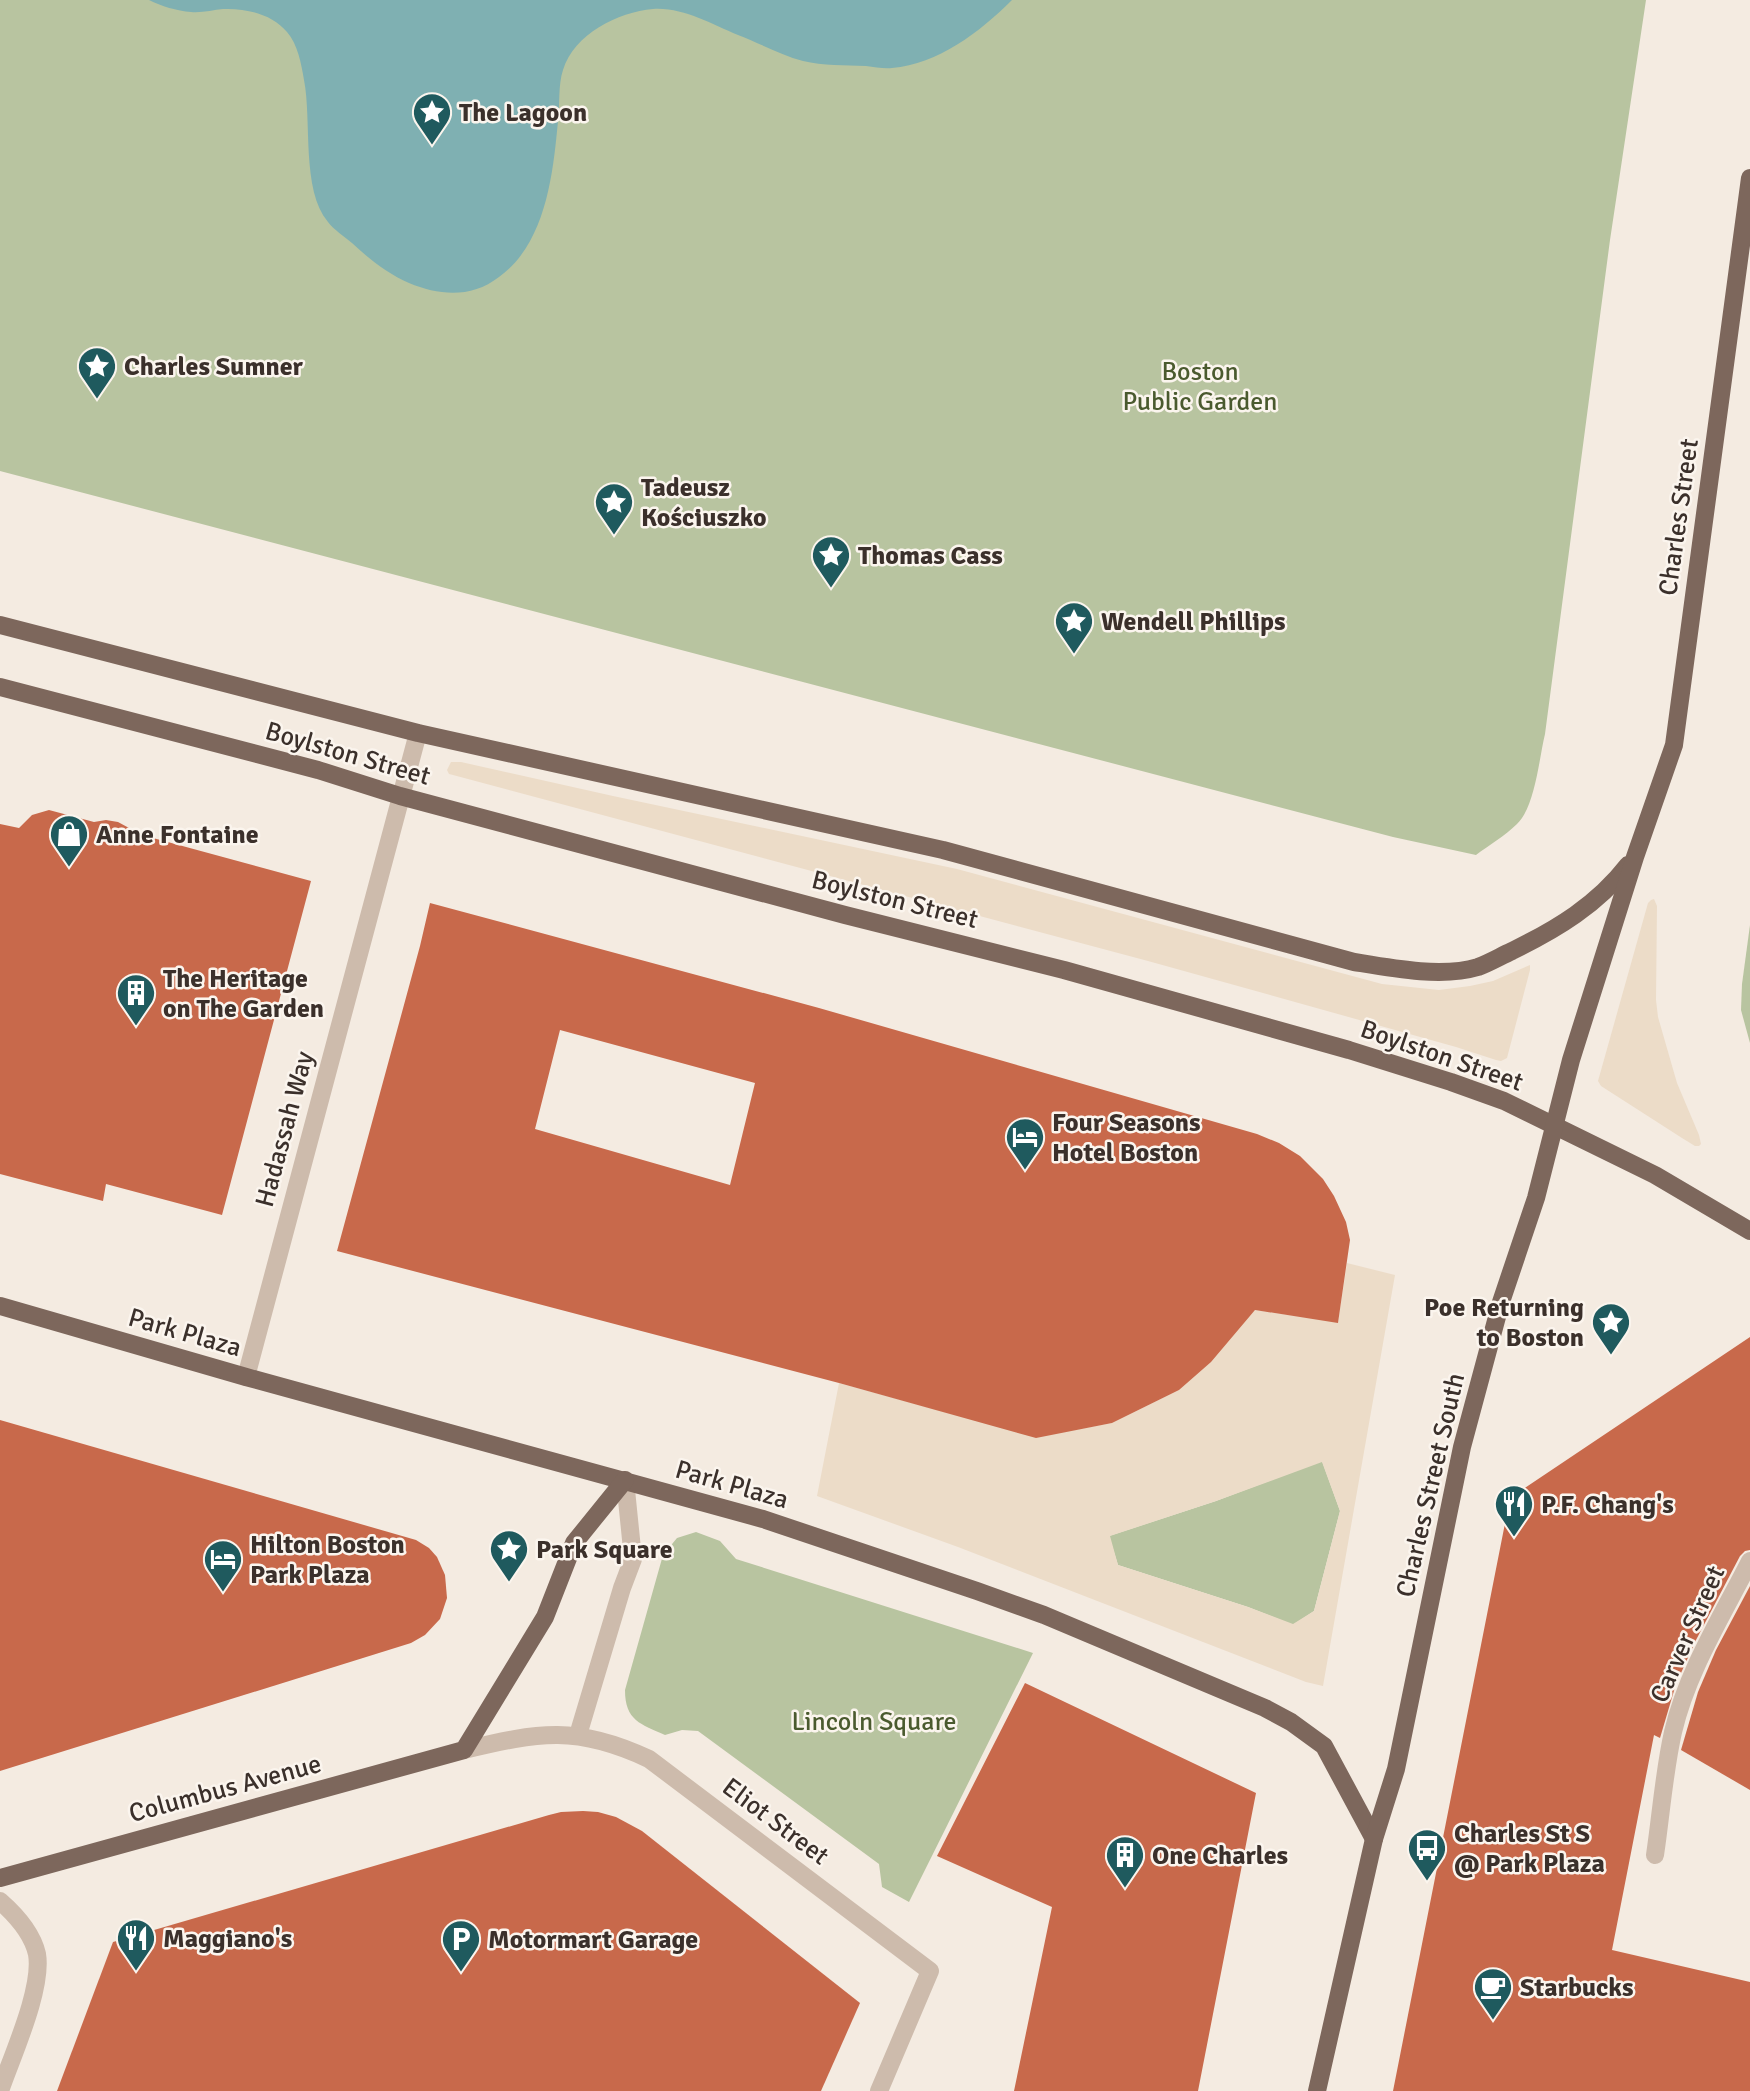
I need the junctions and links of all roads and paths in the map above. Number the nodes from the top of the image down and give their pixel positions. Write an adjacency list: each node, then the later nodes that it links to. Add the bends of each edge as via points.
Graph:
1 (1750, 178): 6 (main road, Charles Street, via 1674,745)
2 (0, 625): 4 (main road, Boylston Street)
3 (0, 687): 5 (main road, Boylston Street, via 318,770)
4 (418, 733): 5 (street, Hadassah Way); 6 (main road, Boylston Street, via 943,850 1354,962 1408,971 1476,967 1536,939 1589,906)
5 (400, 796): 7 (main road, Boylston Street, via 1064,970 1349,1050 1476,1091); 10 (street, Hadassah Way)
6 (1635, 857): 7 (main road, Charles Street South)
7 (1555, 1125): 8 (main road, Boylston Street, via 1655,1175); 15 (main road, Charles Street South, via 1462,1447 1396,1769)
8 (1750, 1231)
9 (0, 1306): 10 (main road, Park Plaza)
10 (246, 1377): 11 (main road, Park Plaza)
11 (625, 1480): 13 (street, via 633,1559); 14 (main road, via 574,1544 545,1617); 15 (main road, Park Plaza, via 764,1519 977,1591 1265,1708 1324,1746)
12 (1750, 1560): 16 (street, Carver Street, via 1697,1664 1673,1732)
13 (578, 1735): 14 (street, Columbus Avenue, via 547,1734); 20 (street, Eliot Street, via 621,1745 649,1759 930,1971)
14 (464, 1750): 17 (main road, Columbus Avenue)
15 (1374, 1839): 21 (main road, Charles Street South)
16 (1655, 1855)
17 (0, 1878)
18 (0, 1901): 19 (street, via 29,1932 37,1955 28,2012)
19 (0, 2091)
20 (879, 2091)
21 (1317, 2091)

